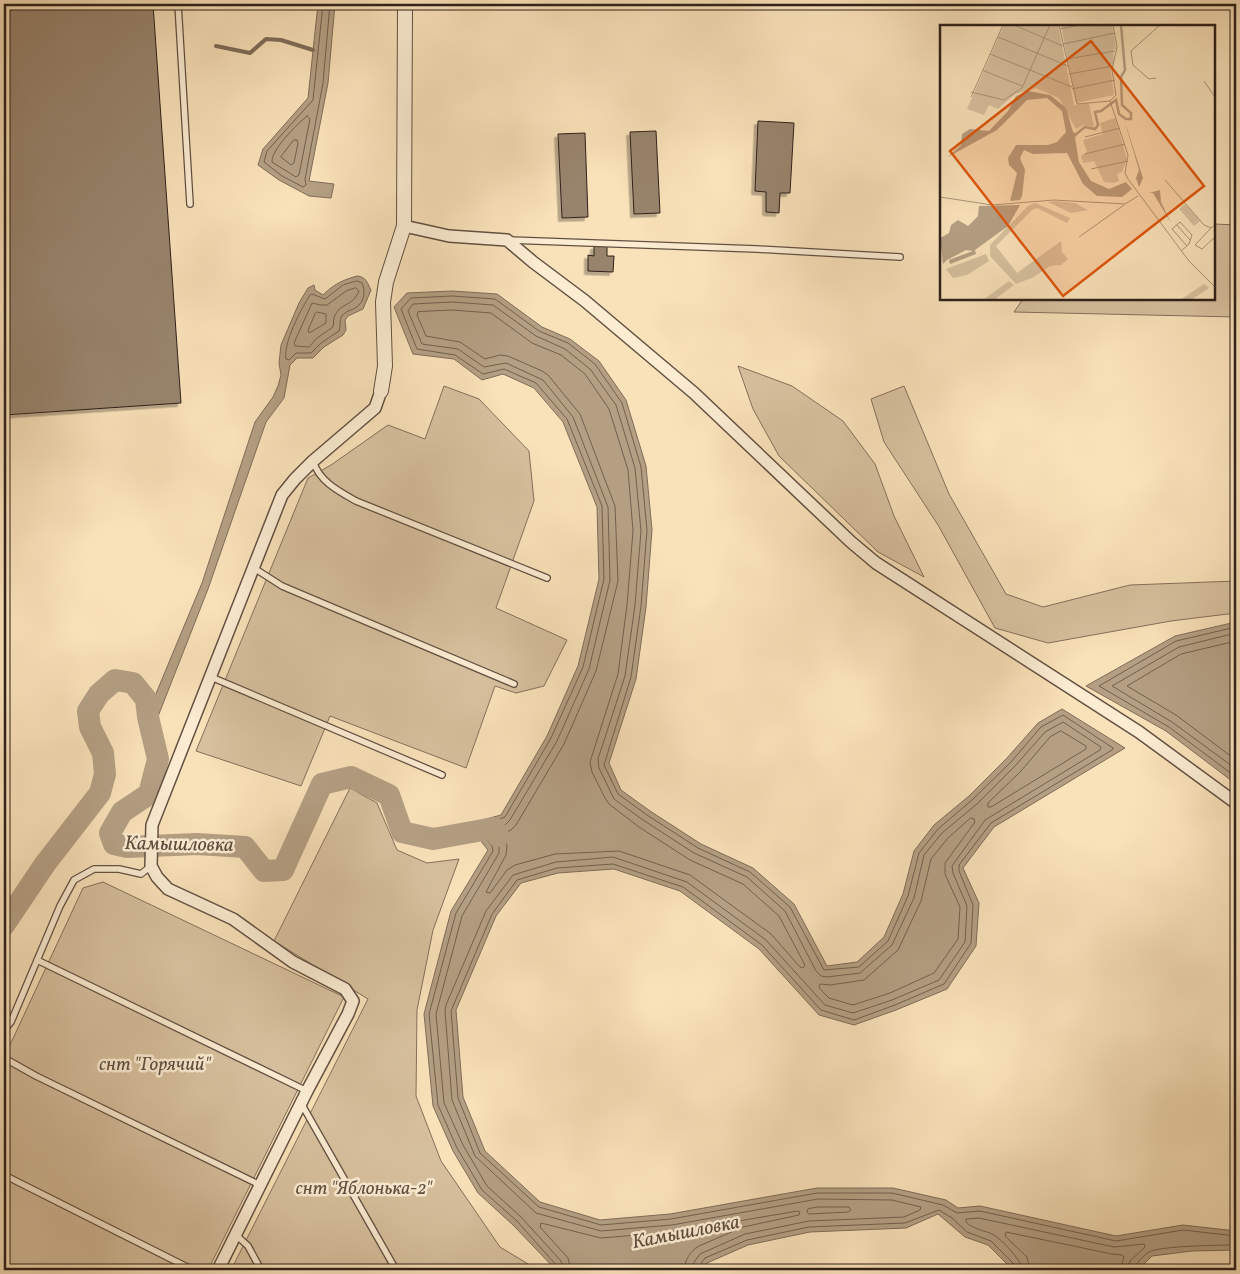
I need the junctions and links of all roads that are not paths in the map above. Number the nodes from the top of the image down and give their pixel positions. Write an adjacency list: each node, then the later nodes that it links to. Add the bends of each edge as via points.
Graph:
1 (178, 4): 3 (lane)
2 (406, 4): 4 (street)
3 (190, 204)
4 (404, 226): 5 (street, via 449,236); 7 (street, via 382,302 385,366)
5 (507, 240): 6 (lane); 14 (street, via 694,392 876,563 1138,732)
6 (900, 257)
7 (381, 391): 8 (street, via 376,408)
8 (313, 461): 9 (street, via 282,495); 10 (lane, via 316,470 331,486 356,501)
9 (254, 568): 11 (street); 12 (lane, via 282,586)
10 (547, 578)
11 (211, 677): 13 (lane); 15 (street, via 152,825)
12 (514, 684)
13 (442, 775)
14 (1236, 803)
15 (151, 866): 16 (lane, via 141,874 94,869 74,880); 19 (street, via 168,889 233,919 293,962 345,988 353,1001)
16 (37, 960): 17 (lane, via 11,1022); 19 (lane)
17 (4, 1030)
18 (4, 1058): 22 (lane)
19 (307, 1091): 20 (street)
20 (301, 1103): 22 (street); 27 (lane)
21 (4, 1175): 24 (lane)
22 (260, 1185): 23 (street)
23 (236, 1234): 25 (street); 26 (lane, via 248,1246)
24 (193, 1270)
25 (218, 1270)
26 (261, 1270)
27 (396, 1270)

